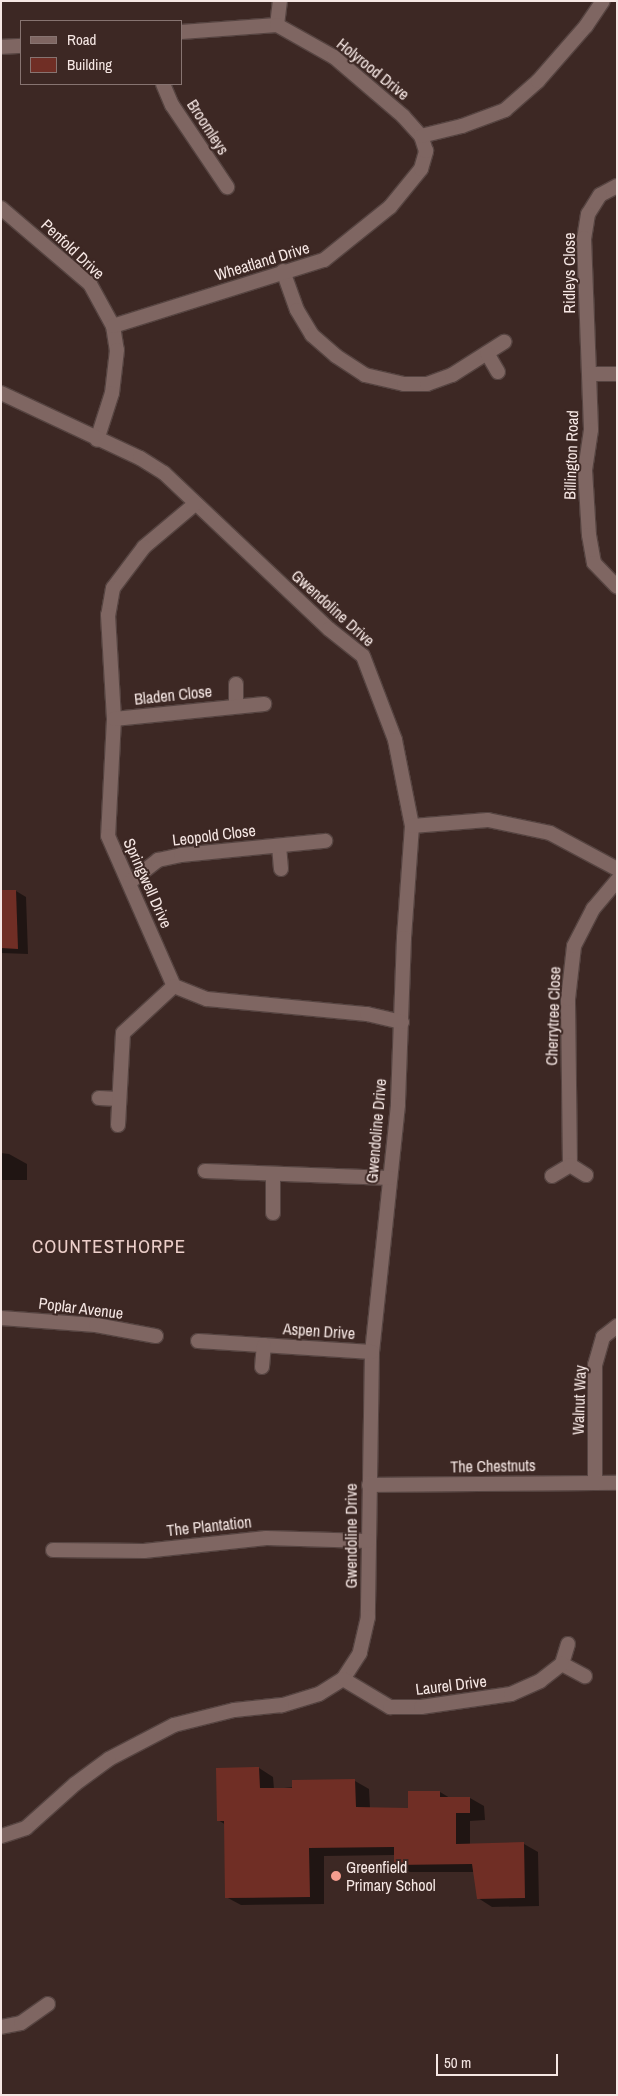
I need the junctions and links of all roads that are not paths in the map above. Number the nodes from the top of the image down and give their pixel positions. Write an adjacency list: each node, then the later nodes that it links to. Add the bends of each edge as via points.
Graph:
1 (280, 1): 3 (street)
2 (603, 1): 8 (street, via 586,26 538,81 505,110 462,126)
3 (278, 25): 4 (street); 8 (street, Holyrood Drive, via 334,57 403,116)
4 (182, 32)
5 (20, 46): 6 (street)
6 (1, 48)
7 (163, 85): 10 (street, Broomleys, via 172,105)
8 (421, 136): 12 (street, Wheatland Drive, via 426,151 421,170 390,208 324,260)
9 (617, 186): 17 (street, Ridleys Close, via 600,195 588,214 584,247)
10 (227, 187)
11 (1, 208): 13 (street, Penfold Drive, via 90,284)
12 (283, 271): 13 (street, Wheatland Drive); 15 (street, via 297,310 312,335 365,375 404,384 427,384 452,375)
13 (113, 326): 20 (street, Penfold Drive, via 116,350 112,393)
14 (504, 342): 15 (street)
15 (486, 353): 16 (street)
16 (498, 372)
17 (590, 374): 18 (street); 22 (street, Billington Road, via 591,430 585,470 589,535 594,563)
18 (617, 374)
19 (1, 393): 20 (street, Gwendoline Drive)
20 (97, 440): 21 (street, Gwendoline Drive, via 140,458 164,473)
21 (195, 504): 26 (street, Springwell Drive, via 144,547 113,588 108,615); 27 (street, Gwendoline Drive, via 329,629 363,656 395,740)
22 (617, 587)
23 (236, 684): 25 (street, Bladen Close)
24 (264, 704): 25 (street, Bladen Close)
25 (236, 706): 26 (street, Bladen Close)
26 (114, 719): 33 (street, Springwell Drive, via 108,836)
27 (412, 826): 31 (street, via 488,820 550,833); 35 (street, Gwendoline Drive)
28 (325, 841): 29 (street, Leopold Close)
29 (279, 846): 30 (street, Leopold Close); 33 (street, Leopold Close, via 158,860)
30 (281, 869)
31 (617, 869)
32 (617, 880): 39 (street, Cherrytree Close, via 593,909 574,946 568,998)
33 (130, 882): 34 (street, Springwell Drive)
34 (174, 986): 35 (street, via 206,999 367,1014); 37 (street, via 123,1034)
35 (402, 1022): 44 (street, Gwendoline Drive)
36 (99, 1098): 37 (street)
37 (119, 1099): 38 (street)
38 (118, 1125)
39 (570, 1165): 42 (street); 43 (street)
40 (205, 1171): 41 (street)
41 (273, 1174): 44 (street); 45 (street)
42 (586, 1175)
43 (552, 1176)
44 (390, 1178): 51 (street, Gwendoline Drive)
45 (273, 1213)
46 (1, 1318): 48 (street, Poplar Avenue, via 96,1324)
47 (617, 1326): 53 (street, Walnut Way, via 602,1337 595,1365)
48 (156, 1336)
49 (198, 1341): 50 (street, Aspen Drive)
50 (264, 1345): 51 (street, Aspen Drive); 52 (street, Aspen Drive)
51 (372, 1352): 55 (street, Gwendoline Drive)
52 (262, 1367)
53 (595, 1483): 54 (street, The Chestnuts); 55 (street, The Chestnuts)
54 (617, 1483)
55 (369, 1485): 56 (street, Gwendoline Drive)
56 (368, 1541): 57 (street, The Plantation, via 266,1538 144,1551); 61 (street, Gwendoline Drive, via 368,1617 360,1653)
57 (53, 1550)
58 (568, 1644): 59 (street)
59 (562, 1664): 60 (street); 61 (street, Laurel Drive, via 540,1681 511,1694 421,1708 390,1707)
60 (585, 1676)
61 (343, 1679): 62 (street, Gwendoline Drive, via 319,1694 282,1705 234,1710 174,1725 109,1759 75,1784 26,1828)
62 (1, 1836)
63 (48, 2004): 64 (street, via 21,2022)
64 (1, 2027)

